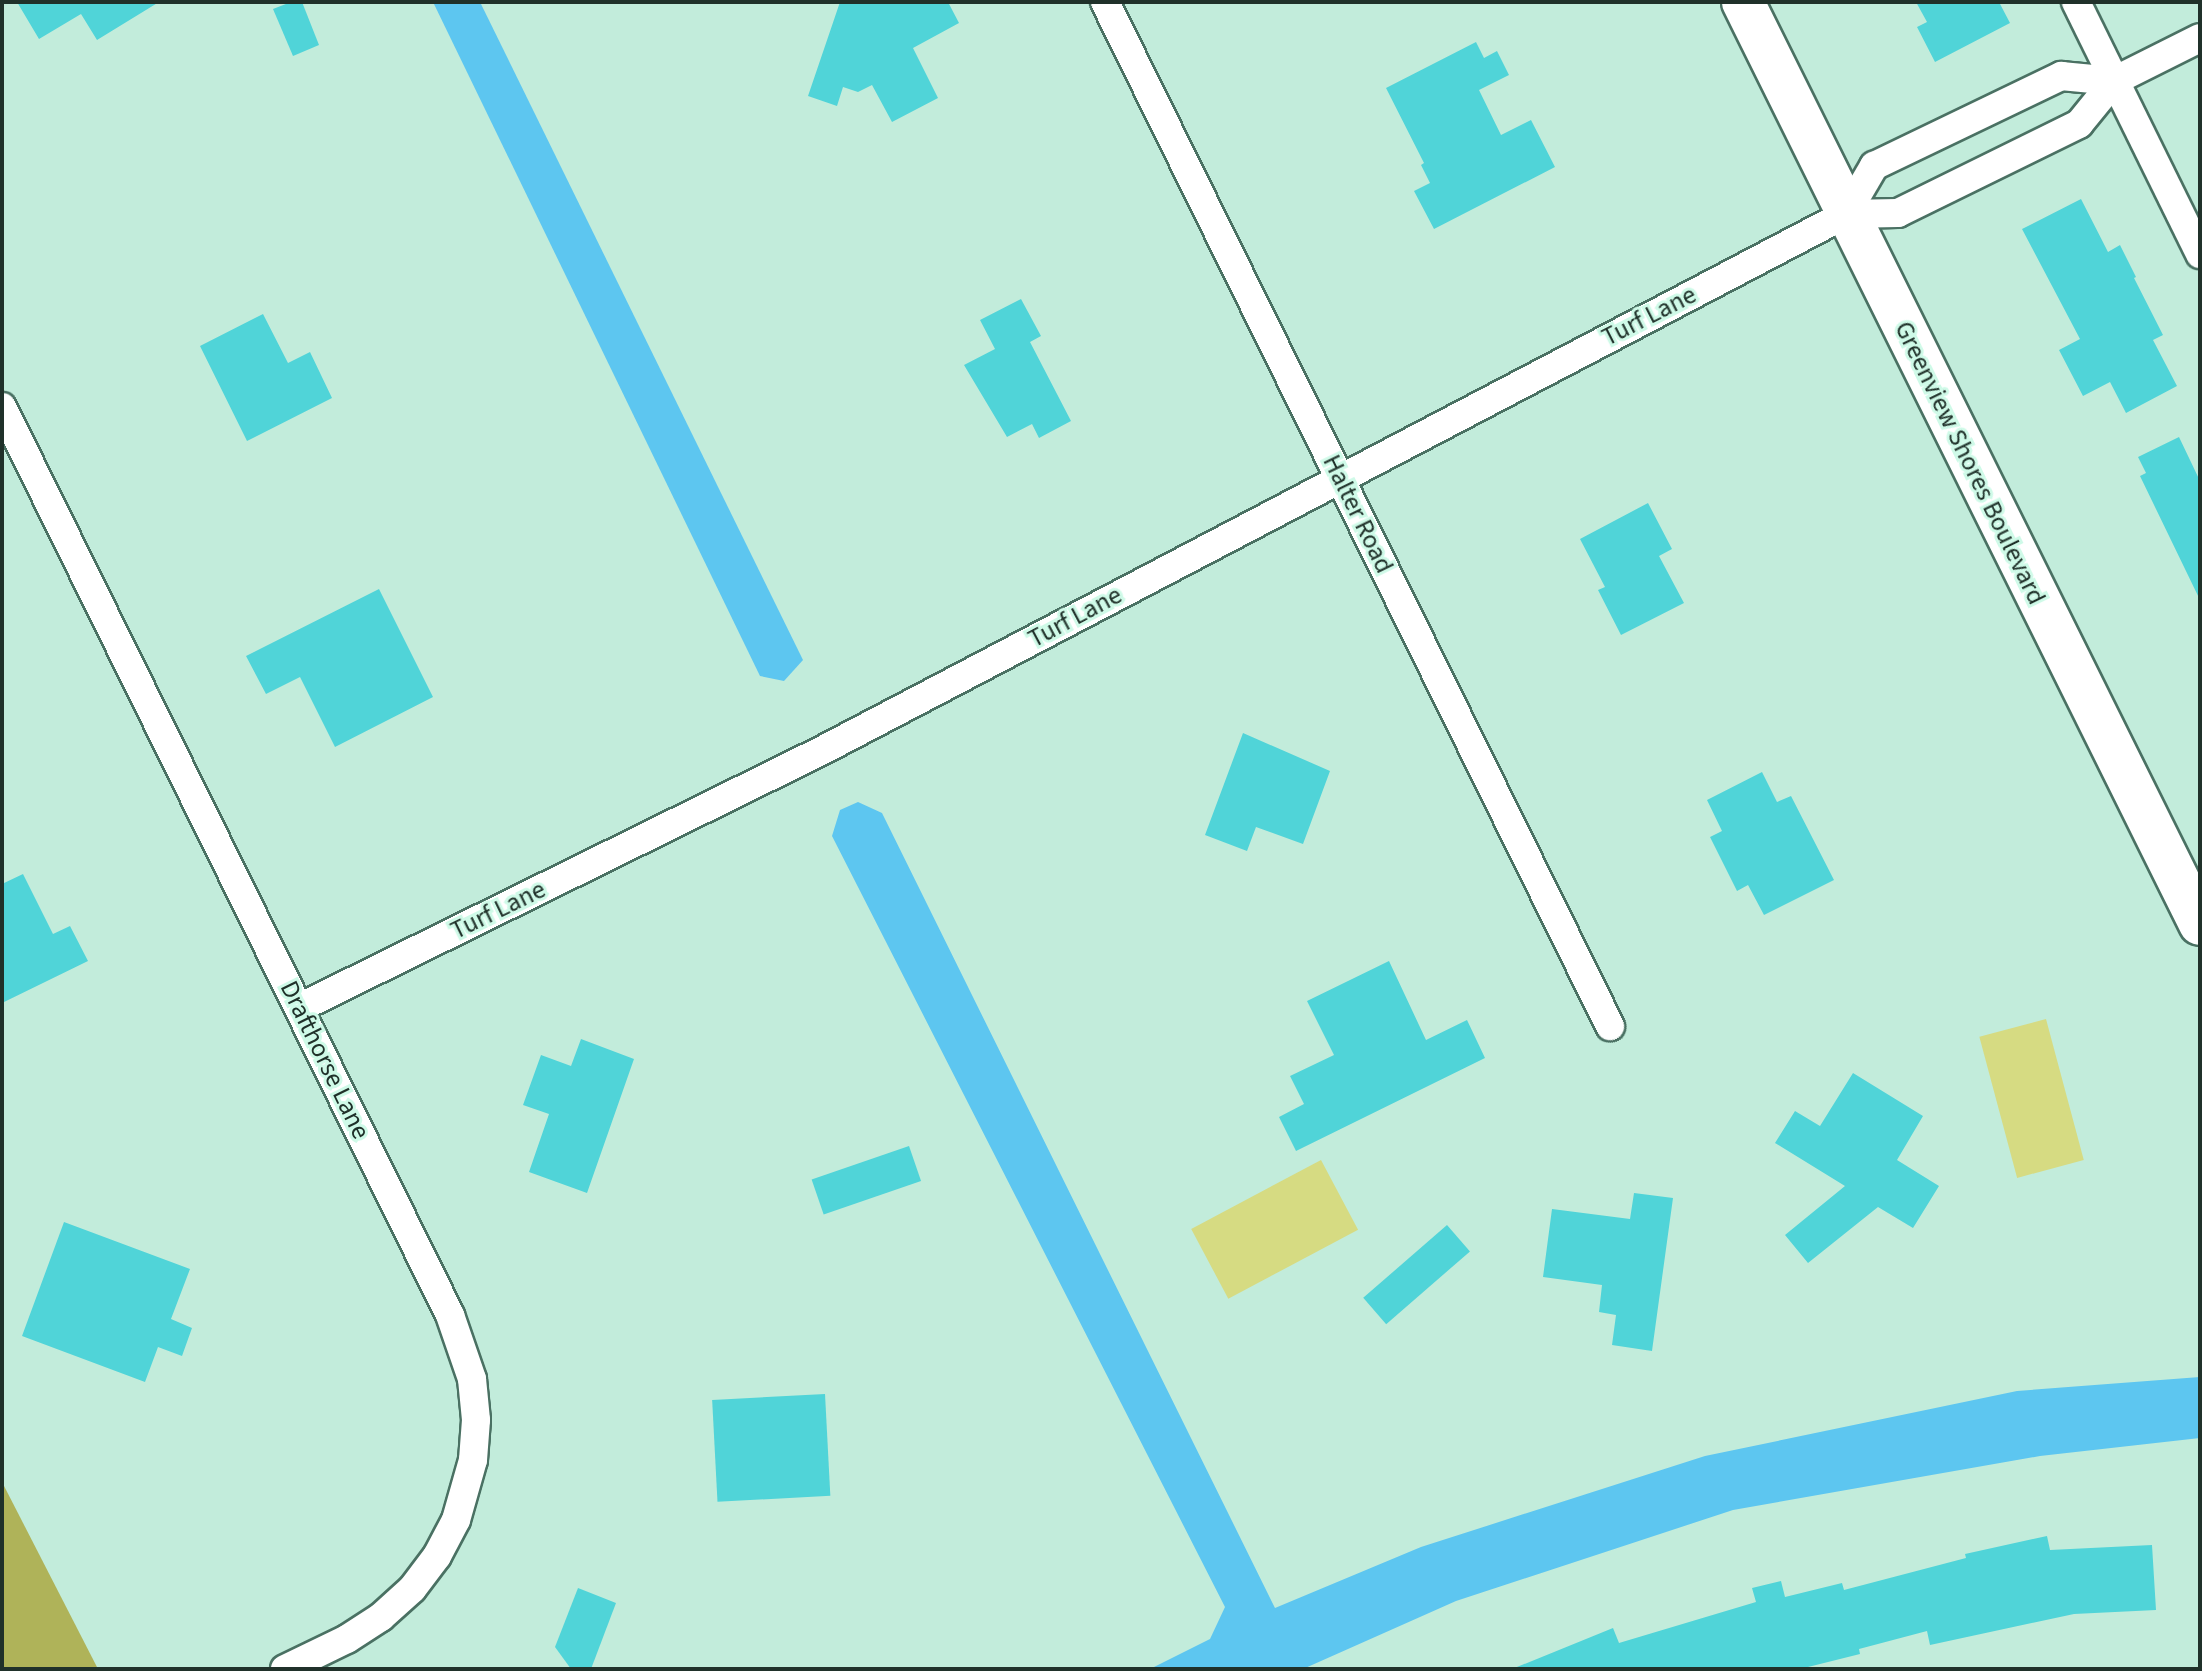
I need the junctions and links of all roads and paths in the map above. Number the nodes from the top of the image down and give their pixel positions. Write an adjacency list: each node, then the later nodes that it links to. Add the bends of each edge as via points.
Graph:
1 (1105, 2): 9 (street, Halter Road)
2 (1743, 2): 6 (street, Greenview Shores Boulevard)
3 (2076, 2): 5 (street)
4 (2200, 38): 5 (street)
5 (2114, 81): 6 (street, Turf Lane, via 2079,124 1898,213); 6 (street, via 2061,76 1874,166); 7 (street)
6 (1846, 214): 9 (street, Turf Lane); 10 (street, Greenview Shores Boulevard)
7 (2200, 254)
8 (2, 407): 11 (street, Drafthorse Lane)
9 (1340, 477): 11 (street, Turf Lane, via 823,750); 12 (street, Halter Road)
10 (2200, 924)
11 (299, 1008): 13 (street, Drafthorse Lane, via 461,1339 476,1420 463,1501 437,1556 412,1589 347,1639)
12 (1610, 1026)
13 (285, 1669)

